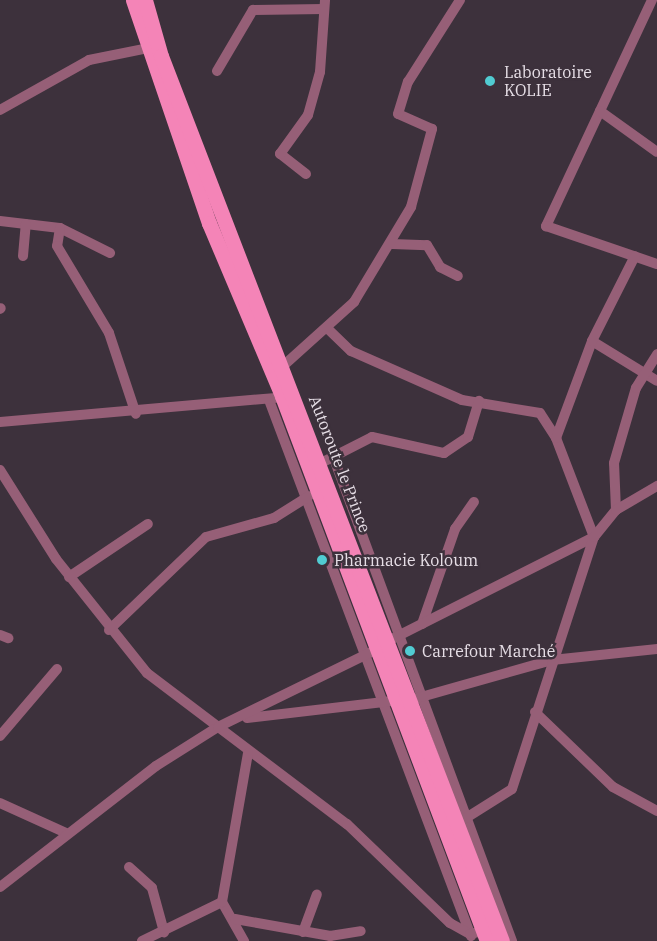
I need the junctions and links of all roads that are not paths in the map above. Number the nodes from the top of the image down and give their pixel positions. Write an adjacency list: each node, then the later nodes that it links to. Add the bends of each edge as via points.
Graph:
1 (133, 0): 6 (main road, Autoroute le Prince)
2 (146, 0): 24 (main road, Autoroute le Prince, via 161,57)
3 (460, 0): 15 (street, via 408,82 398,114 432,129 411,207)
4 (652, 0): 9 (street)
5 (325, 5): 7 (street, via 253,10); 11 (street, via 320,72 308,115 280,154)
6 (148, 48): 8 (street, via 89,60); 27 (main road, Autoroute le Prince, via 208,223)
7 (217, 71)
8 (0, 110)
9 (600, 111): 10 (street); 18 (street, via 546,226)
10 (657, 152)
11 (306, 174)
12 (0, 222): 13 (street)
13 (26, 224): 14 (street); 17 (street)
14 (60, 228): 16 (street); 29 (street, via 57,246 109,333)
15 (392, 244): 20 (street, via 424,244 440,267); 21 (street, via 354,302)
16 (110, 253)
17 (23, 256)
18 (635, 256): 19 (street); 22 (street)
19 (657, 264)
20 (458, 276)
21 (328, 329): 24 (street); 28 (street, via 351,351 462,400)
22 (592, 341): 25 (street); 31 (street)
23 (657, 354): 25 (street)
24 (283, 366): 32 (main road, Autoroute le Prince)
25 (645, 376): 26 (street); 37 (street, via 614,463)
26 (657, 381)
27 (275, 398): 29 (street); 35 (street); 43 (main road, Autoroute le Prince)
28 (479, 401): 31 (street, via 540,413); 32 (street, via 468,437 444,453 372,437)
29 (136, 414): 30 (street)
30 (0, 422)
31 (556, 438): 39 (street)
32 (327, 459): 43 (main road, Autoroute le Prince)
33 (0, 470): 40 (street)
34 (657, 486): 37 (street)
35 (309, 496): 42 (street, via 274,518 206,537); 43 (street)
36 (474, 502): 41 (street, via 455,530)
37 (616, 510): 39 (street)
38 (148, 524): 40 (street)
39 (594, 537): 41 (street); 45 (street)
40 (69, 578): 42 (street)
41 (422, 624): 43 (street)
42 (109, 630): 50 (street, via 147,673)
43 (383, 645): 47 (main road, Autoroute le Prince); 47 (street); 49 (street)
44 (657, 650): 45 (street)
45 (552, 660): 47 (street); 48 (street)
46 (57, 669): 51 (street)
47 (404, 700): 49 (street, via 298,709); 55 (street); 65 (main road, Autoroute le Prince); 68 (main road, Autoroute le Prince)
48 (536, 712): 54 (street, via 613,787); 55 (street, via 512,789)
49 (238, 720): 50 (street)
50 (218, 727): 52 (street); 56 (street)
51 (0, 736)
52 (248, 753): 60 (street); 65 (street, via 348,824 450,923)
53 (0, 803): 56 (street)
54 (657, 811)
55 (466, 818): 69 (street)
56 (66, 833): 58 (street)
57 (129, 867): 63 (street, via 152,888)
58 (0, 886)
59 (317, 894): 64 (street)
60 (222, 902): 61 (street); 63 (street)
61 (235, 919): 64 (street); 67 (street)
62 (361, 931): 64 (street, via 330,936)
63 (164, 932): 66 (street)
64 (303, 932)
65 (478, 937)
66 (142, 941)
67 (244, 941)
68 (502, 941)
69 (512, 941)

